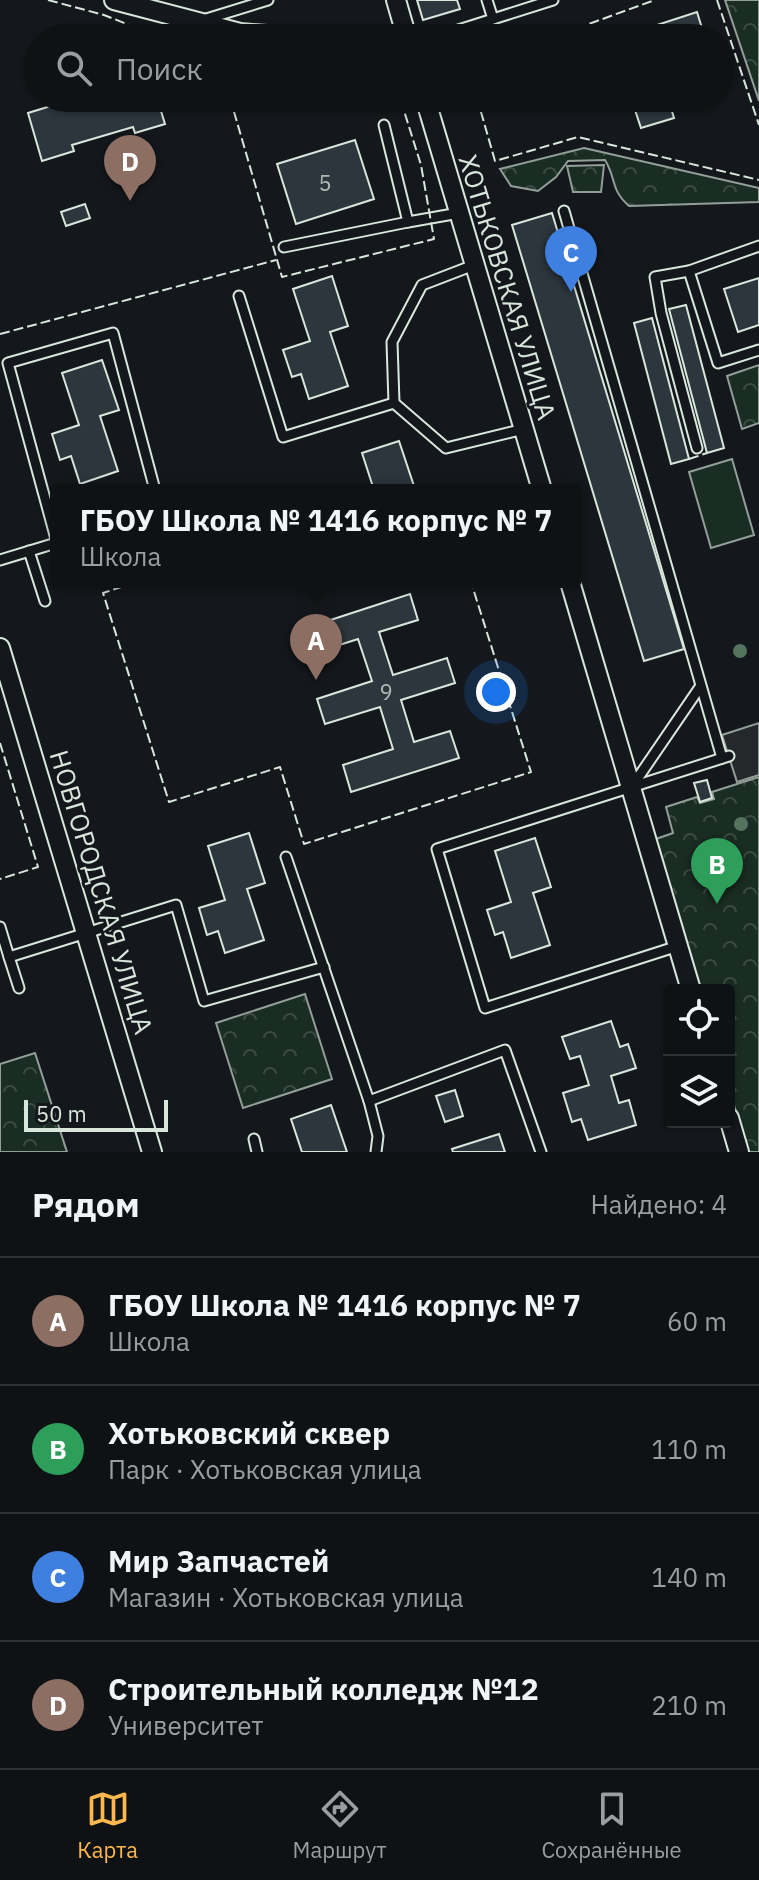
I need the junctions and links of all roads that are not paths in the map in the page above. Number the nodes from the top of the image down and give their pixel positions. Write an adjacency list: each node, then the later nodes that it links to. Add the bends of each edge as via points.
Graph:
1 (114, 0): 6 (street)
2 (268, 0): 8 (lane)
3 (396, 0): 10 (street)
4 (487, 0): 7 (lane)
5 (553, 0): 7 (lane)
6 (147, 5): 8 (street)
7 (493, 19): 11 (lane)
8 (197, 22): 9 (street)
9 (205, 24)
10 (403, 24)
11 (477, 24)
12 (429, 112): 15 (street, ХОТЬКОВСКАЯ УЛИЦА)
13 (384, 125): 16 (lane)
14 (564, 211): 35 (lane)
15 (459, 213): 16 (lane); 19 (street, ХОТЬКОВСКАЯ УЛИЦА)
16 (408, 222): 18 (lane)
17 (759, 246): 20 (lane)
18 (284, 247)
19 (474, 265): 23 (lane, via 422,285 392,342); 24 (street, ХОТЬКОВСКАЯ УЛИЦА)
20 (689, 271): 22 (lane, via 718,363); 25 (lane, via 655,277)
21 (239, 296): 23 (lane, via 283,437)
22 (759, 350)
23 (394, 403): 24 (lane, via 446,448)
24 (524, 429): 27 (street, ХОТЬКОВСКАЯ УЛИЦА)
25 (697, 448)
26 (153, 484): 28 (lane, via 113,333 8,363)
27 (540, 484)
28 (50, 519)
29 (50, 543): 30 (lane)
30 (29, 551): 31 (lane); 33 (lane)
31 (0, 560)
32 (572, 588): 36 (street)
33 (45, 601)
34 (0, 648): 39 (street, НОВГОРОДСКАЯ УЛИЦА)
35 (700, 687): 36 (lane); 36 (lane, via 725,757)
36 (631, 788): 40 (street); 40 (lane, via 437,849 485,1008)
37 (286, 857): 42 (lane)
38 (0, 927): 41 (lane)
39 (88, 935): 41 (lane); 42 (lane, via 176,905 204,1001); 49 (street, НОВГОРОДСКАЯ УЛИЦА)
40 (678, 946): 43 (street)
41 (9, 957): 44 (lane)
42 (324, 967): 45 (lane)
43 (689, 984)
44 (19, 988)
45 (369, 1101): 51 (lane, via 378,1136); 52 (lane, via 505,1050)
46 (731, 1128): 48 (street)
47 (254, 1139): 50 (lane)
48 (735, 1151)
49 (152, 1152)
50 (257, 1152)
51 (376, 1152)
52 (541, 1152)

